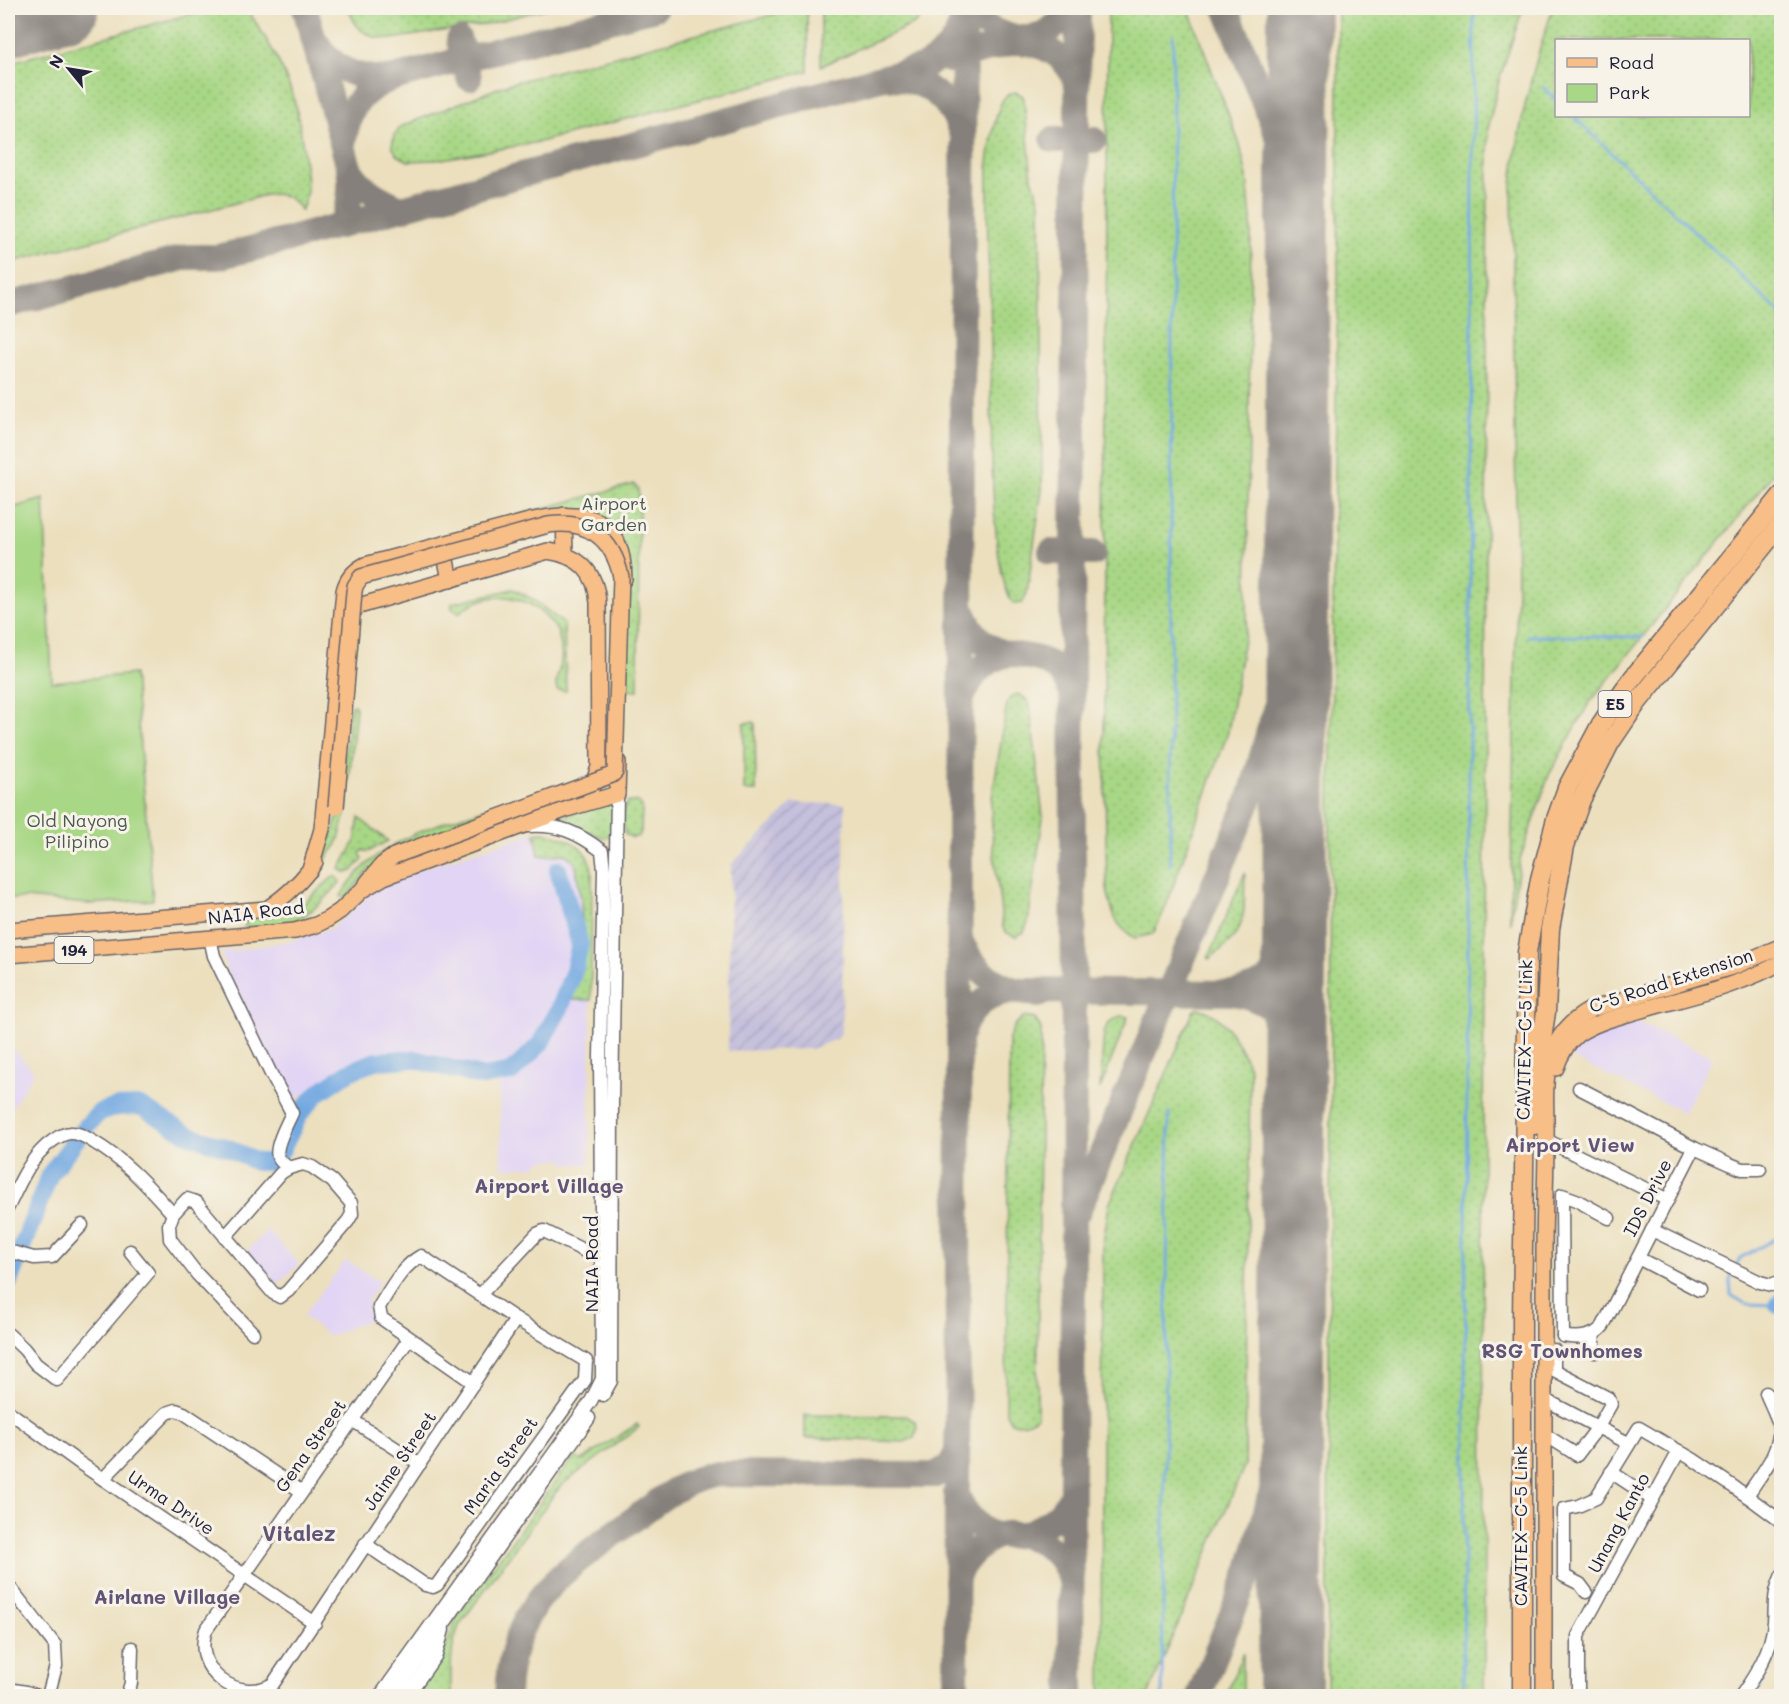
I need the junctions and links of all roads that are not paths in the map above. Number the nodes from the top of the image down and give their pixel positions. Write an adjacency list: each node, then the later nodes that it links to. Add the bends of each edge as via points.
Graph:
1 (1782, 495): 83 (highway, CAVITEX–C-5 Link / E5, via 1632,679 1601,724 1562,803 1540,879 1527,952)
2 (564, 515): 4 (main road); 5 (main road); 8 (main road, via 588,517 616,538 624,560)
3 (1782, 523): 84 (highway, CAVITEX–C-5 Link / E5, via 1618,731 1588,784 1558,878 1534,1138)
4 (443, 545): 6 (main road); 9 (main road, via 355,571 346,583)
5 (565, 553): 6 (main road, via 548,551); 7 (main road, via 589,571 597,588)
6 (450, 579): 9 (main road, via 359,606)
7 (598, 603): 8 (main road); 10 (main road)
8 (623, 615): 11 (main road)
9 (340, 625): 16 (main road, via 322,829)
10 (598, 713): 11 (main road); 12 (main road)
11 (620, 713): 13 (main road)
12 (599, 767): 13 (main road); 14 (main road, via 594,785)
13 (617, 794): 14 (main road, NAIA Road); 74 (street, NAIA Road, via 610,1381 592,1413)
14 (580, 805): 15 (main road, NAIA Road)
15 (521, 827): 17 (main road, NAIA Road, via 409,866); 80 (street, NAIA Road, via 543,825 572,831 602,851 602,1379 591,1401)
16 (310, 870): 17 (main road, bridge, via 331,831 336,807 354,592 361,577 556,524 578,525 603,539 618,561 621,576 615,772 394,856); 18 (main road, NAIA Road / 194, via 267,909)
17 (362, 890): 20 (main road, NAIA Road / 194, via 340,911 316,925 295,931)
18 (236, 911): 19 (main road, NAIA Road / 194); 20 (main road)
19 (8, 930)
20 (238, 936): 21 (main road, NAIA Road / 194)
21 (210, 938): 23 (main road, NAIA Road / 194); 28 (street, via 218,964 292,1113 278,1156)
22 (1782, 946): 26 (main road, C-5 Road Extension, via 1735,966 1578,1016 1556,1041 1548,1066)
23 (8, 955)
24 (1782, 962): 26 (main road, C-5 Road Extension, via 1742,981 1604,1021 1580,1033 1557,1065)
25 (1579, 1088): 27 (street, IDS Drive)
26 (1546, 1140): 30 (street); 50 (main road)
27 (1694, 1148): 29 (street, via 1742,1169); 30 (street, IDS Drive)
28 (288, 1168): 36 (street); 36 (street, via 303,1164 332,1181 351,1203 352,1214 288,1291 280,1297 273,1293)
29 (1760, 1169)
30 (1668, 1200): 35 (street, IDS Drive)
31 (8, 1207): 32 (street, via 41,1150 60,1137 78,1135 117,1156)
32 (173, 1214): 36 (street, via 187,1199 192,1200); 45 (street, via 170,1239)
33 (1609, 1218): 48 (street, via 1562,1195)
34 (82, 1225): 38 (street, via 52,1257)
35 (1653, 1230): 40 (street, IDS Drive); 41 (street, via 1765,1284)
36 (225, 1236)
37 (130, 1251): 46 (street, via 148,1273 57,1380)
38 (14, 1253)
39 (591, 1254): 43 (street, via 544,1231)
40 (1638, 1258): 42 (street); 47 (street, IDS Drive, via 1603,1326)
41 (1782, 1281)
42 (1700, 1290)
43 (480, 1295): 44 (street); 49 (street, via 421,1256 410,1262 378,1308 381,1318)
44 (516, 1319): 52 (street, Jaime Street); 68 (street, Maria Street, via 586,1361 585,1380 438,1586 425,1585)
45 (253, 1333)
46 (8, 1334)
47 (1593, 1335): 48 (street); 51 (street)
48 (1563, 1336): 50 (street)
49 (409, 1339): 52 (street); 56 (street, Gena Street)
50 (1550, 1350): 54 (main road); 57 (street, via 1554,1370 1610,1400)
51 (1595, 1352)
52 (474, 1383): 61 (street, Jaime Street)
53 (1766, 1393): 65 (street, via 1778,1423 1777,1444)
54 (1544, 1399): 57 (street); 58 (main road)
55 (8, 1411): 63 (street, Urma Drive)
56 (352, 1419): 61 (street); 64 (street, Gena Street)
57 (1598, 1428): 58 (street, via 1577,1455); 59 (street)
58 (1544, 1434): 85 (main road)
59 (1628, 1443): 60 (street, via 1639,1428); 62 (street)
60 (1679, 1451): 65 (street); 66 (street, Unang Kanto)
61 (420, 1464): 68 (street, Jaime Street)
62 (1611, 1472): 66 (street); 72 (street, via 1596,1498 1564,1509 1564,1576)
63 (104, 1479): 64 (street, via 167,1413 176,1410); 69 (street, Urma Drive)
64 (302, 1491): 69 (street, Gena Street)
65 (1747, 1496): 67 (street)
66 (1652, 1499): 86 (street, Unang Kanto, via 1578,1636)
67 (1782, 1522)
68 (365, 1544): 73 (street, Jaime Street)
69 (243, 1574): 73 (street, Urma Drive); 73 (street, via 203,1639 206,1666 224,1683 248,1692 265,1690)
70 (1782, 1575): 87 (street, via 1774,1597 1774,1621 1766,1654)
71 (8, 1585): 78 (street, via 55,1645 56,1666)
72 (1586, 1592)
73 (315, 1623)
74 (444, 1625): 81 (street, NAIA Road); 82 (street, via 436,1655)
75 (132, 1648): 79 (street)
76 (8, 1689): 77 (street)
77 (38, 1696)
78 (48, 1696)
79 (127, 1696)
80 (380, 1696)
81 (393, 1696)
82 (407, 1696)
83 (1522, 1696)
84 (1533, 1696)
85 (1544, 1696)
86 (1578, 1696)
87 (1741, 1696)

